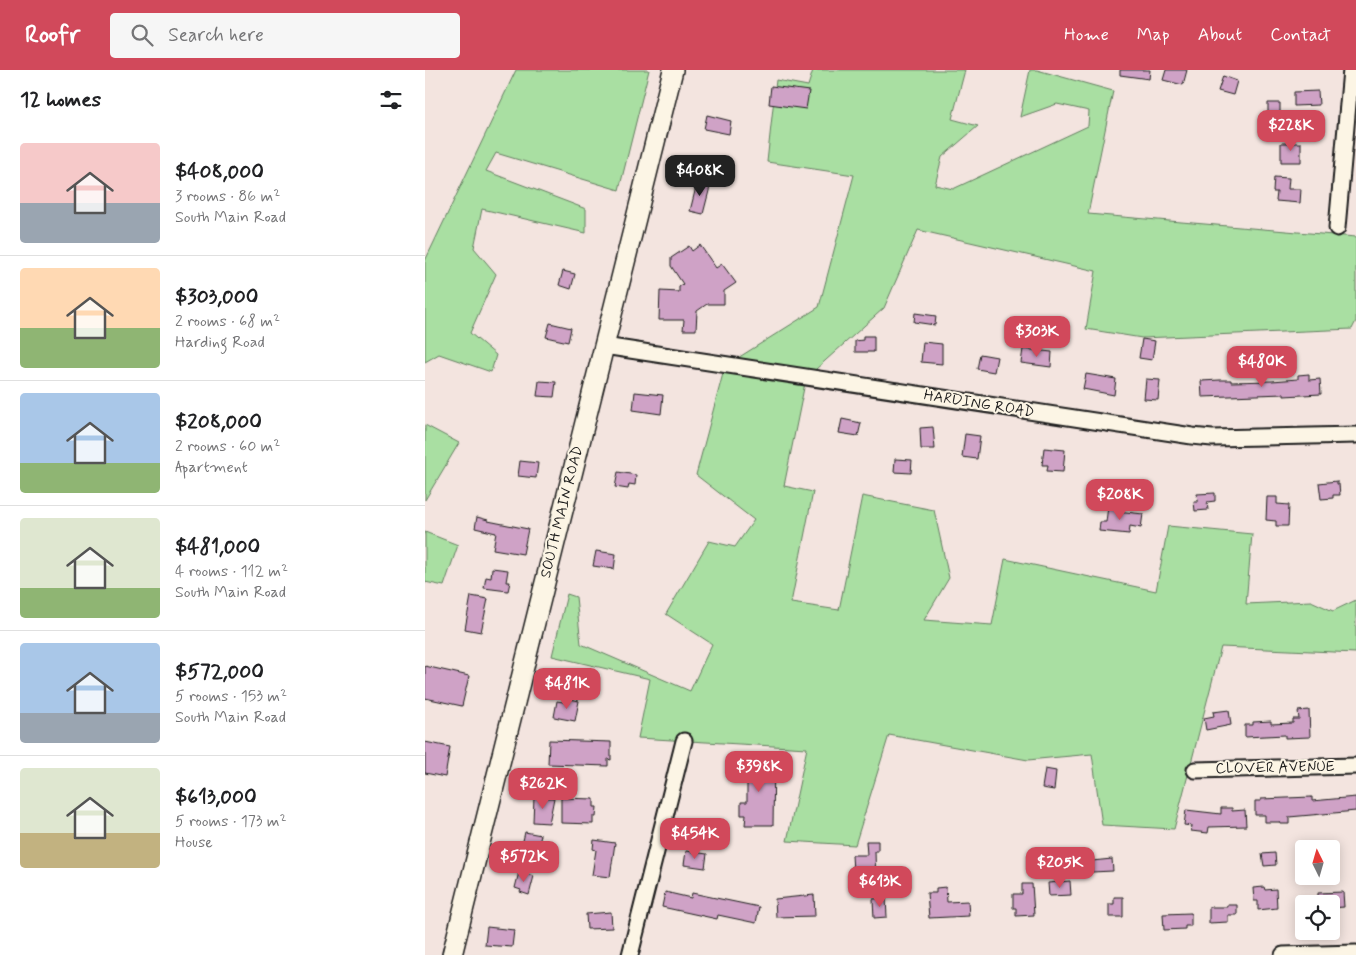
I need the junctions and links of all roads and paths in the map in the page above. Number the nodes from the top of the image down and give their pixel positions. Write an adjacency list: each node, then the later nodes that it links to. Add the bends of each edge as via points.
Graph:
1 (673, 70): 4 (main road, SOUTH MAIN ROAD)
2 (1351, 70): 3 (street)
3 (1337, 228)
4 (604, 346): 5 (street, HARDING ROAD, via 1192,436); 10 (main road, SOUTH MAIN ROAD)
5 (1356, 435)
6 (684, 741): 11 (street)
7 (1356, 766): 8 (street, CLOVER AVENUE)
8 (1195, 770)
9 (1356, 953): 12 (street)
10 (451, 955)
11 (630, 955)
12 (1283, 955)

